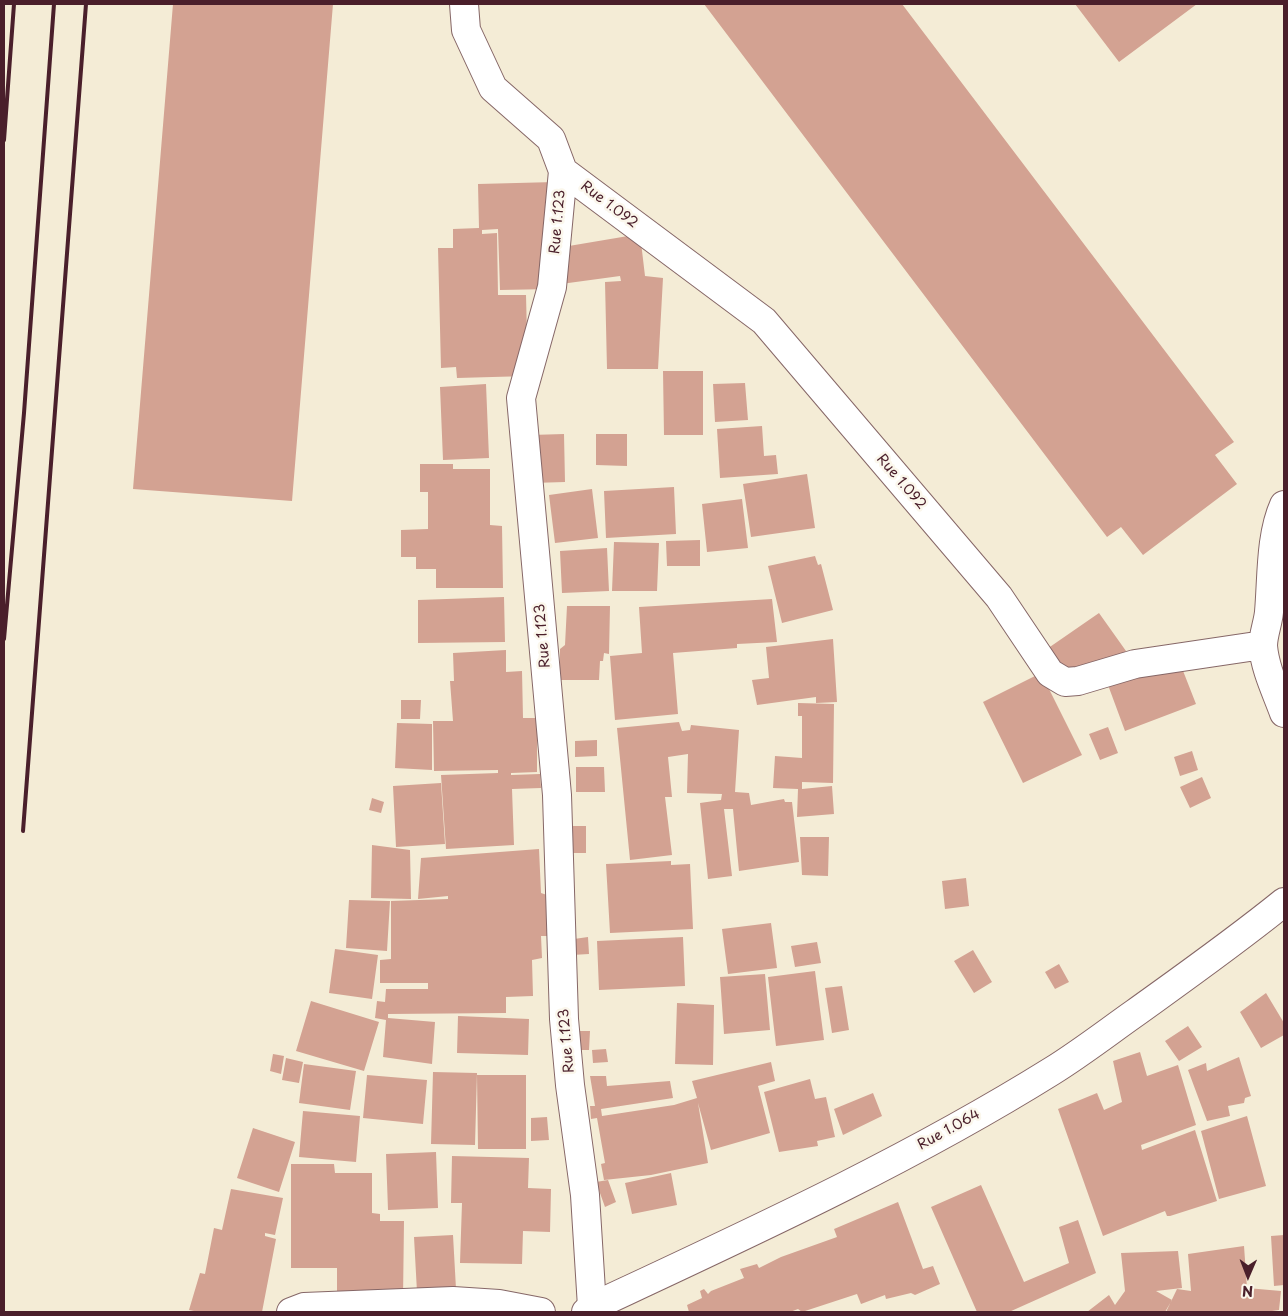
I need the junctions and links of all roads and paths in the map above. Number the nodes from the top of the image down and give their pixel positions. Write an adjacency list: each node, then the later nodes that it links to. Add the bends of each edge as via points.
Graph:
1 (464, 4): 2 (street, Rue 1.123, via 466,30 494,88 551,139)
2 (563, 171): 4 (street, Rue 1.092, via 764,321 999,597 1050,673 1065,682 1078,681 1135,664); 7 (street, Rue 1.123, via 552,287 522,398 556,795 564,1019 585,1195)
3 (1284, 505): 4 (street, via 1275,542)
4 (1263, 645): 5 (street)
5 (1284, 712)
6 (1284, 902): 7 (street, Rue 1.064, via 1241,937 1054,1070 1022,1089 876,1170)
7 (589, 1309)
8 (290, 1312): 9 (street, via 304,1307 453,1301 499,1304)
9 (542, 1312)

